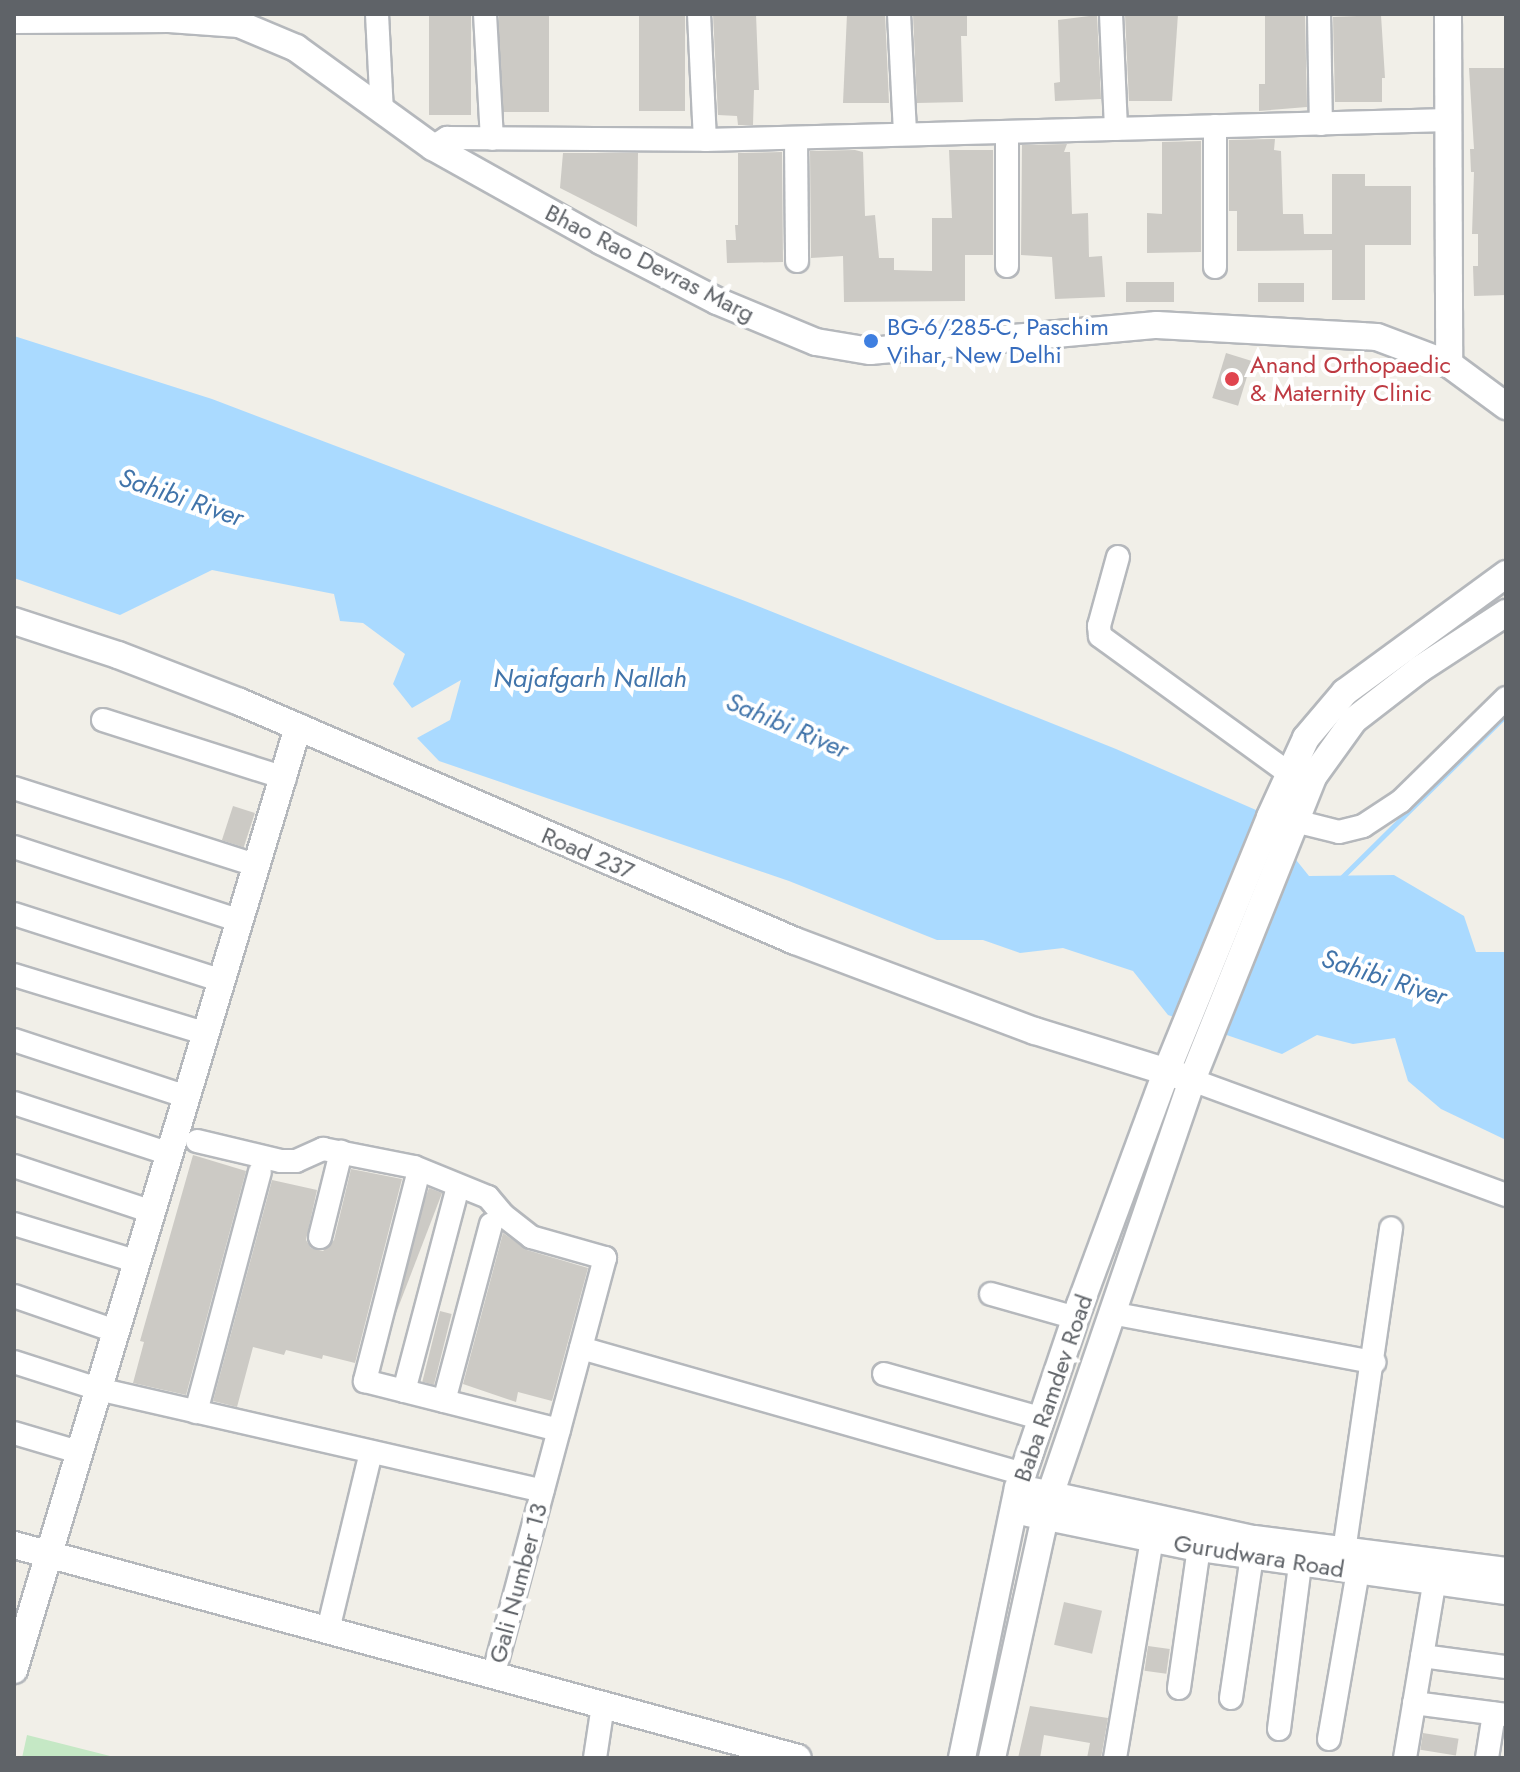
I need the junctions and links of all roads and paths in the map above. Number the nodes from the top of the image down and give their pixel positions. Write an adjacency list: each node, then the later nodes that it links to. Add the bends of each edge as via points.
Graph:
1 (377, 14): 9 (street)
2 (485, 14): 17 (street)
3 (699, 14): 18 (street)
4 (899, 14): 15 (street)
5 (1111, 14): 13 (street)
6 (1319, 14): 11 (street)
7 (1448, 14): 10 (street)
8 (14, 20): 9 (street, Bhao Rao Devras Marg, via 239,24 296,48)
9 (382, 112): 19 (street, Bhao Rao Devras Marg)
10 (1449, 120): 11 (street); 23 (street)
11 (1321, 124): 12 (street)
12 (1215, 126): 13 (street); 22 (street)
13 (1116, 129): 14 (street)
14 (1007, 132): 15 (street); 21 (street)
15 (905, 134): 16 (street)
16 (796, 138): 18 (street); 20 (street)
17 (492, 139): 18 (street); 19 (street, via 447,138)
18 (705, 140)
19 (433, 147): 23 (street, Bhao Rao Devras Marg, via 717,301 816,342 870,351 1157,325 1377,337)
20 (797, 261)
21 (1007, 266)
22 (1215, 267)
23 (1449, 364): 24 (street, Bhao Rao Devras Marg)
24 (1506, 406)
25 (1118, 557): 32 (street, via 1100,636)
26 (1506, 574): 32 (street, via 1345,692 1306,738)
27 (1506, 613): 35 (street, via 1354,720)
28 (14, 621): 31 (street, Road 237, via 118,655)
29 (1506, 698): 35 (street, via 1401,801 1363,826 1339,832)
30 (103, 720): 33 (street)
31 (298, 727): 33 (street); 45 (street, Road 237, via 795,941 1035,1031)
32 (1290, 774): 35 (street)
33 (285, 778): 37 (street)
34 (14, 788): 37 (street)
35 (1285, 819): 42 (street)
36 (14, 847): 39 (street)
37 (258, 866): 39 (street)
38 (14, 914): 41 (street)
39 (241, 921): 41 (street)
40 (14, 975): 43 (street)
41 (223, 981): 43 (street)
42 (1196, 1033): 45 (street, Baba Ramdev Road); 46 (street)
43 (207, 1034): 47 (street)
44 (14, 1040): 47 (street)
45 (1167, 1070): 46 (street, Road 237); 66 (street, Baba Ramdev Road)
46 (1192, 1080): 56 (street); 65 (street)
47 (187, 1097): 51 (street)
48 (14, 1103): 51 (street)
49 (197, 1141): 50 (street, via 281,1161 296,1161 323,1149)
50 (341, 1152): 61 (street); 68 (street, Gali Number 13, via 414,1167 477,1191 531,1237 605,1258)
51 (170, 1154): 57 (street)
52 (14, 1166): 57 (street)
53 (260, 1172): 75 (street)
54 (417, 1178): 73 (street, via 365,1381)
55 (457, 1191): 73 (street)
56 (1506, 1195)
57 (152, 1212): 62 (street)
58 (14, 1224): 62 (street)
59 (491, 1224): 74 (street)
60 (1391, 1228): 70 (street)
61 (320, 1237)
62 (138, 1262): 67 (street)
63 (991, 1294): 66 (street)
64 (14, 1296): 67 (street)
65 (1111, 1313): 70 (street); 83 (street)
66 (1076, 1318): 76 (street, Baba Ramdev Road)
67 (115, 1331): 72 (street)
68 (581, 1348): 77 (street, Gali Number 13); 82 (street)
69 (14, 1362): 72 (street)
70 (1374, 1362): 89 (street)
71 (884, 1374): 76 (street)
72 (98, 1389): 75 (street); 79 (street)
73 (404, 1391): 74 (street)
74 (444, 1401): 77 (street)
75 (196, 1412): 80 (street)
76 (1043, 1419): 82 (street, Baba Ramdev Road)
77 (559, 1430): 81 (street, Gali Number 13)
78 (14, 1433): 79 (street)
79 (78, 1452): 87 (street)
80 (371, 1452): 81 (street); 94 (street)
81 (542, 1491): 98 (street, Gali Number 13)
82 (1018, 1491): 83 (street, Gurudwara Road); 108 (street, Baba Ramdev Road)
83 (1048, 1506): 84 (street, Gurudwara Road); 89 (street, Gurudwara Road, via 1202,1529); 109 (street)
84 (1152, 1539): 86 (street, Gurudwara Road); 110 (street)
85 (14, 1545): 87 (street)
86 (1199, 1548): 88 (street, Gurudwara Road); 99 (street)
87 (47, 1553): 94 (street); 97 (street)
88 (1252, 1556): 90 (street, Gurudwara Road); 100 (street)
89 (1351, 1561): 90 (street, Gurudwara Road); 92 (street, Gurudwara Road); 105 (street)
90 (1300, 1564): 104 (street)
91 (1506, 1571): 92 (street, Gurudwara Road)
92 (1436, 1572): 93 (street, Gurudwara Road); 95 (street)
93 (1506, 1591)
94 (328, 1630): 98 (street)
95 (1422, 1656): 96 (street); 101 (street)
96 (1506, 1667)
97 (14, 1670)
98 (493, 1675): 102 (street)
99 (1179, 1688)
100 (1231, 1698)
101 (1414, 1703): 103 (street); 111 (street)
102 (603, 1705): 106 (street); 107 (street)
103 (1500, 1714): 112 (street)
104 (1279, 1729)
105 (1329, 1739)
106 (595, 1758)
107 (798, 1758)
108 (962, 1758)
109 (992, 1758)
110 (1115, 1758)
111 (1405, 1758)
112 (1487, 1758)

